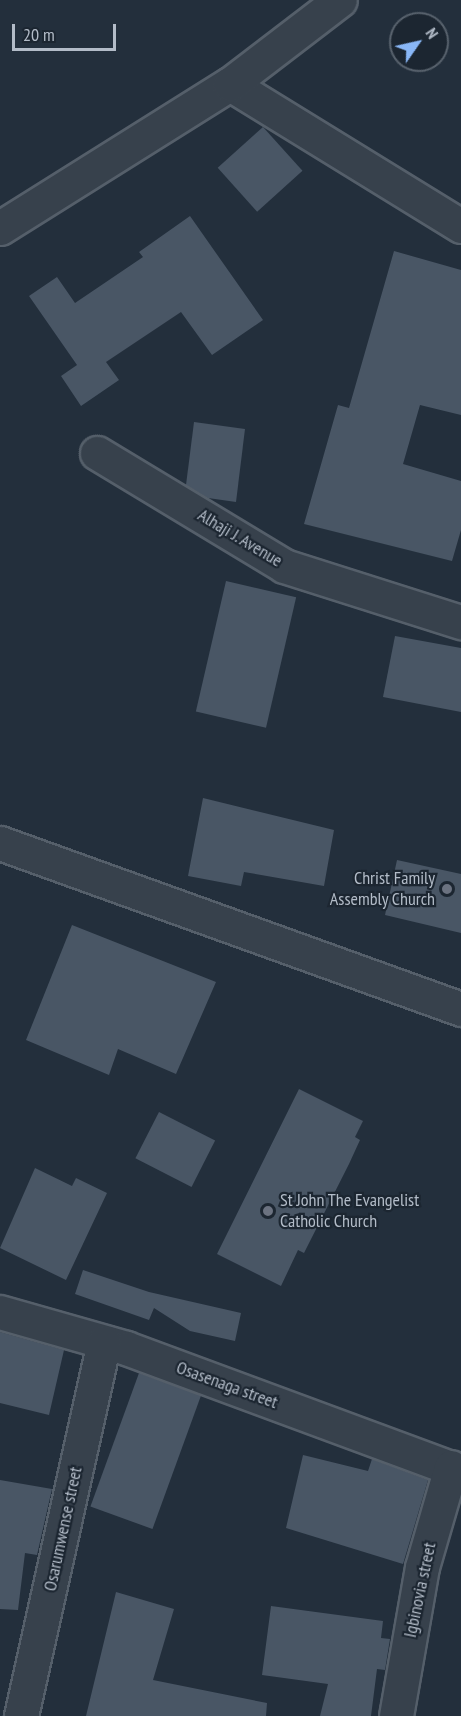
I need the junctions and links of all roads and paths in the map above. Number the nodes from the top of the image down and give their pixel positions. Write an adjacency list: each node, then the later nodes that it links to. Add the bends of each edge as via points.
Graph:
1 (340, 0): 2 (street)
2 (230, 84): 3 (street); 4 (street)
3 (461, 226)
4 (0, 228)
5 (98, 453): 6 (street, Alhaji J. Avenue, via 284,566)
6 (461, 622)
7 (0, 843): 8 (street)
8 (461, 1009)
9 (0, 1312): 10 (street, Osasenaga street)
10 (104, 1342): 11 (street, Osasenaga street); 12 (street, Osarumwense street)
11 (456, 1469): 13 (street, Igbinovia street, via 422,1567)
12 (21, 1716)
13 (396, 1716)

